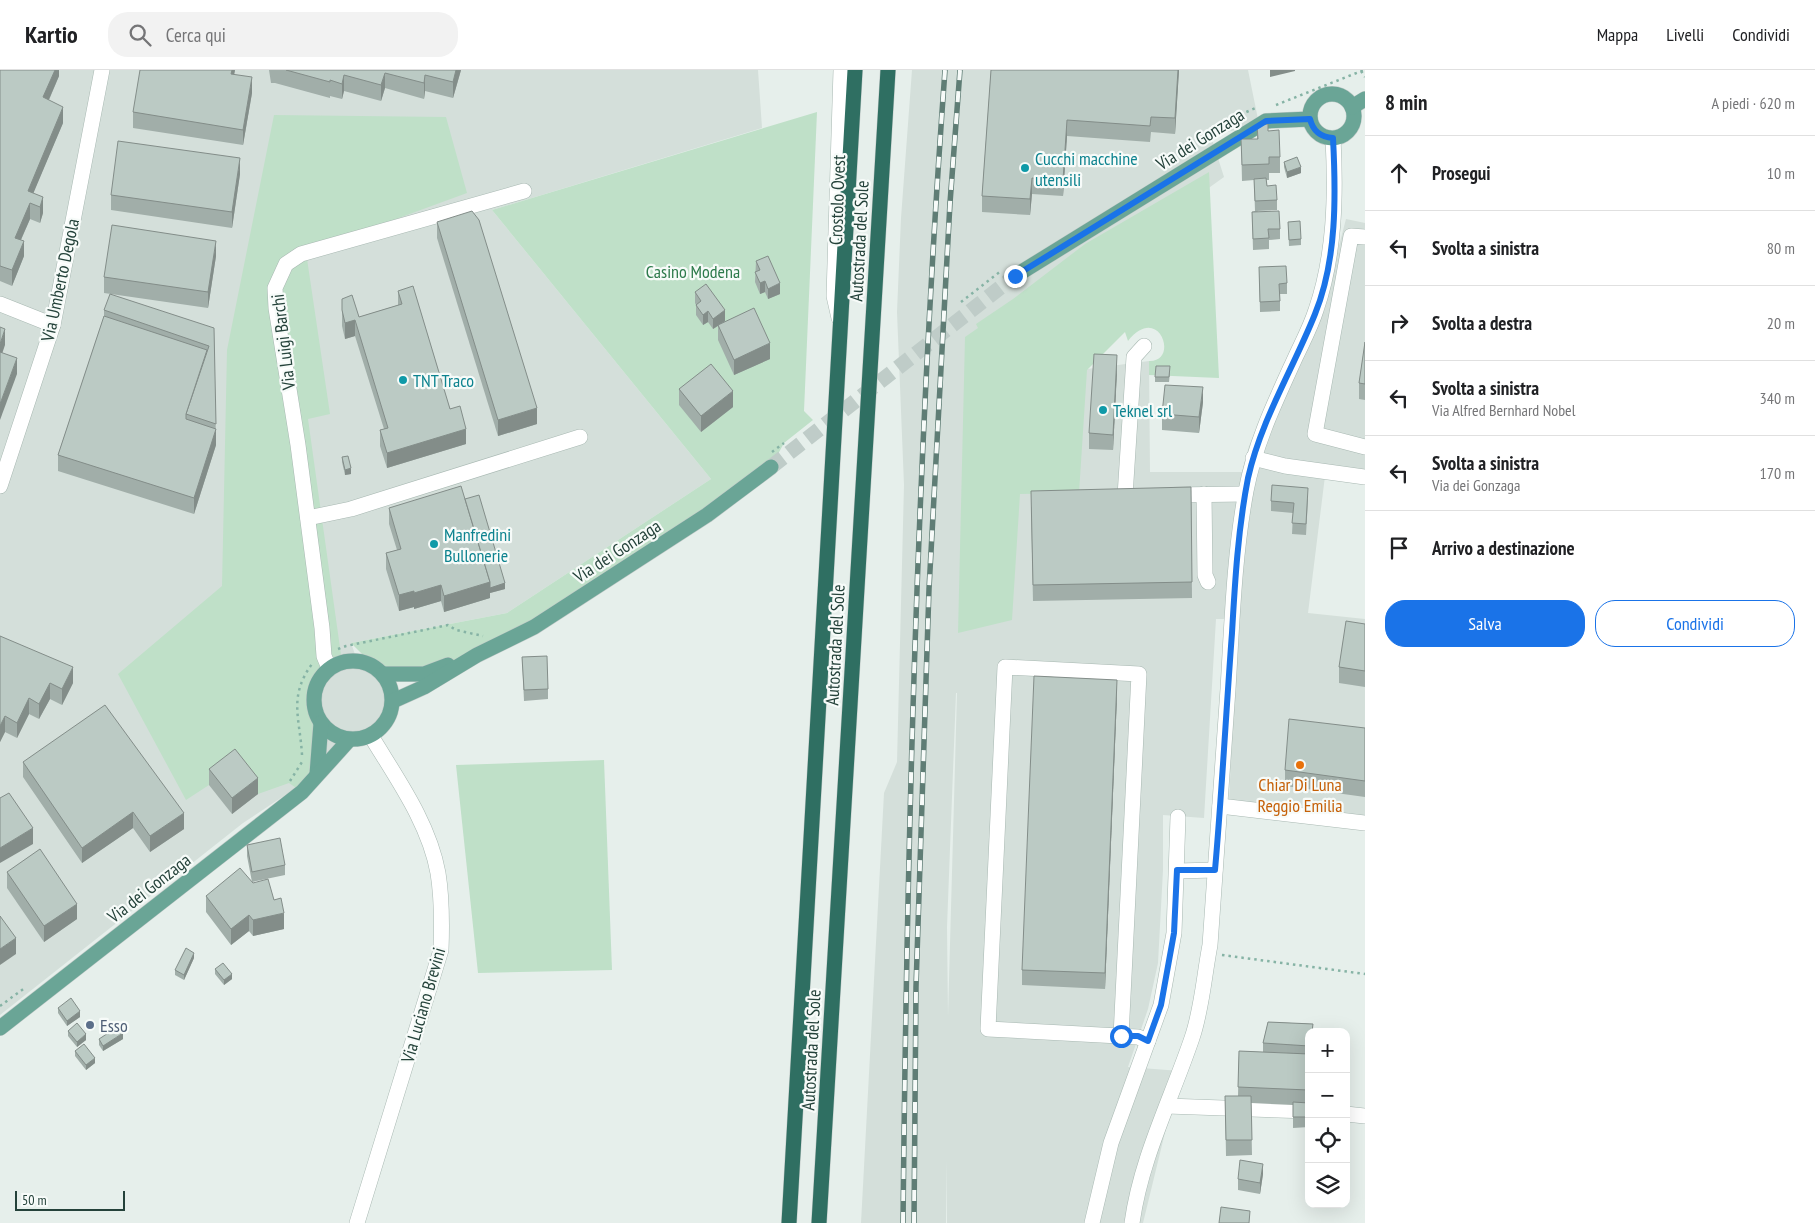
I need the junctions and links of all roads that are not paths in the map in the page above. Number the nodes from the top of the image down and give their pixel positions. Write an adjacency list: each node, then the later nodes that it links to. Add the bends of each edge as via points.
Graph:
1 (102, 70): 13 (street, Via Umberto Degola)
2 (841, 70): 14 (street, Crostolo Ovest, via 834,296)
3 (855, 70): 14 (highway, Autostrada del Sole)
4 (888, 70): 50 (highway, Autostrada del Sole)
5 (1365, 99): 6 (main road)
6 (1352, 107): 7 (main road, via 1339,95 1321,96 1310,110); 8 (main road, via 1350,127 1340,137)
7 (1310, 119): 8 (main road, via 1315,131); 11 (main road, Via dei Gonzaga, via 1266,121)
8 (1333, 138): 18 (street, via 1333,222 1326,278 1316,312 1275,402)
9 (524, 191): 26 (street, Via Luigi Barchi, via 300,254 286,264 275,288 276,308)
10 (1365, 237): 17 (street, via 1351,236 1316,434)
11 (1015, 276)
12 (0, 304): 13 (street)
13 (53, 325): 21 (street, Via Umberto Degola)
14 (842, 328): 49 (highway, Autostrada del Sole)
15 (1144, 346): 25 (street, via 1134,357 1130,496)
16 (580, 437): 26 (street, via 352,509)
17 (1365, 447)
18 (1254, 458): 20 (street, via 1285,466); 23 (street)
19 (771, 467): 28 (main road, Via dei Gonzaga, via 707,515 534,627)
20 (1365, 477)
21 (0, 486)
22 (1204, 494): 23 (street); 24 (street); 27 (street, via 1205,575)
23 (1245, 494): 36 (street, via 1237,558)
24 (1155, 496)
25 (1108, 497)
26 (308, 518): 29 (street, Via Luigi Barchi, via 324,656)
27 (1208, 582)
28 (477, 655): 30 (main road, Via dei Gonzaga, via 424,674); 31 (main road, Via dei Gonzaga, via 424,687)
29 (329, 668): 30 (main road, via 357,660 372,664); 32 (main road, via 317,684 314,704)
30 (384, 674): 31 (main road)
31 (393, 701): 33 (main road, via 391,714)
32 (321, 723): 34 (main road, via 338,737); 35 (main road)
33 (371, 736): 34 (main road); 48 (street, Via Luciano Brevini, via 415,809 431,848 438,873 442,910 442,950)
34 (349, 740): 35 (main road, Via dei Gonzaga)
35 (317, 774): 41 (main road, Via dei Gonzaga, via 302,792)
36 (1220, 806): 38 (street); 40 (street)
37 (1178, 817): 39 (street)
38 (1365, 823)
39 (1177, 870): 40 (street); 43 (street, via 1174,933 1161,1005)
40 (1215, 870): 44 (street, via 1203,990 1193,1036)
41 (0, 1028)
42 (1121, 1036): 42 (street, via 988,1029 1005,667 1139,674); 43 (street, via 1138,1036)
43 (1148, 1041): 51 (street, via 1111,1143)
44 (1167, 1106): 45 (street); 52 (street, via 1142,1174)
45 (1305, 1111)
46 (1350, 1114): 47 (street)
47 (1365, 1116)
48 (357, 1223)
49 (789, 1223)
50 (819, 1223)
51 (1092, 1223)
52 (1132, 1223)

